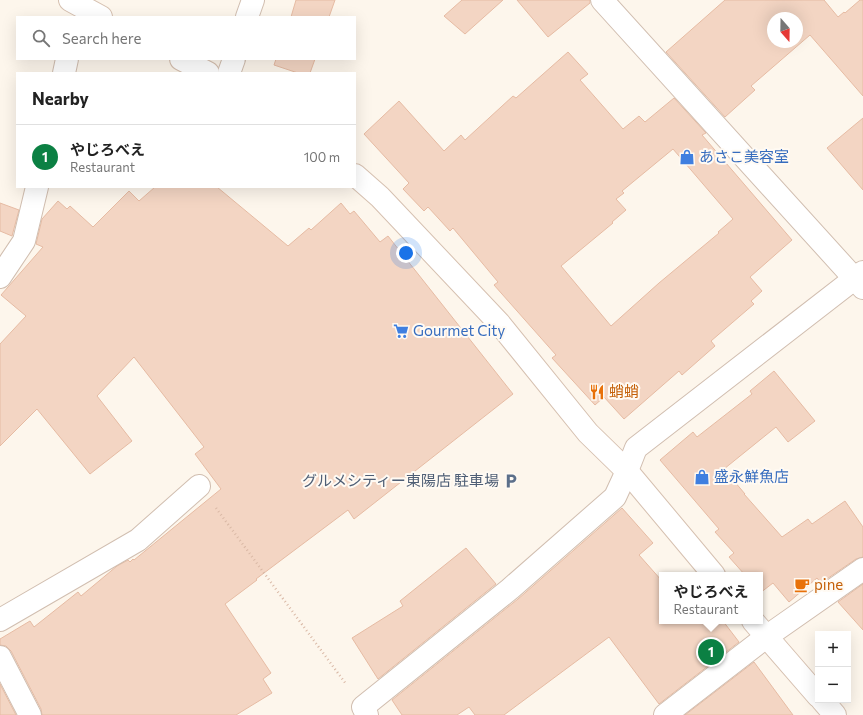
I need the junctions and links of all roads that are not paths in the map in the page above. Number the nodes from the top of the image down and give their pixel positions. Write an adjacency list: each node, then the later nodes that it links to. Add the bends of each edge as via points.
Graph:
1 (253, 0): 5 (street)
2 (602, 0): 15 (street)
3 (77, 6): 4 (street)
4 (99, 16)
5 (247, 16)
6 (67, 60): 9 (street)
7 (183, 60): 10 (street)
8 (234, 60): 11 (street)
9 (64, 72)
10 (206, 72)
11 (229, 72)
12 (356, 176): 16 (street, via 380,197 500,323 588,433)
13 (37, 188): 14 (street, via 24,241)
14 (0, 277)
15 (860, 279): 16 (street, via 636,448)
16 (627, 471): 19 (street); 25 (street, via 615,497)
17 (199, 486): 20 (street, via 138,540)
18 (863, 569): 21 (street)
19 (711, 572)
20 (0, 620)
21 (760, 629): 23 (street); 27 (street)
22 (0, 657): 26 (street)
23 (815, 693)
24 (825, 703): 28 (street)
25 (365, 711)
26 (30, 715)
27 (665, 715)
28 (835, 715)

